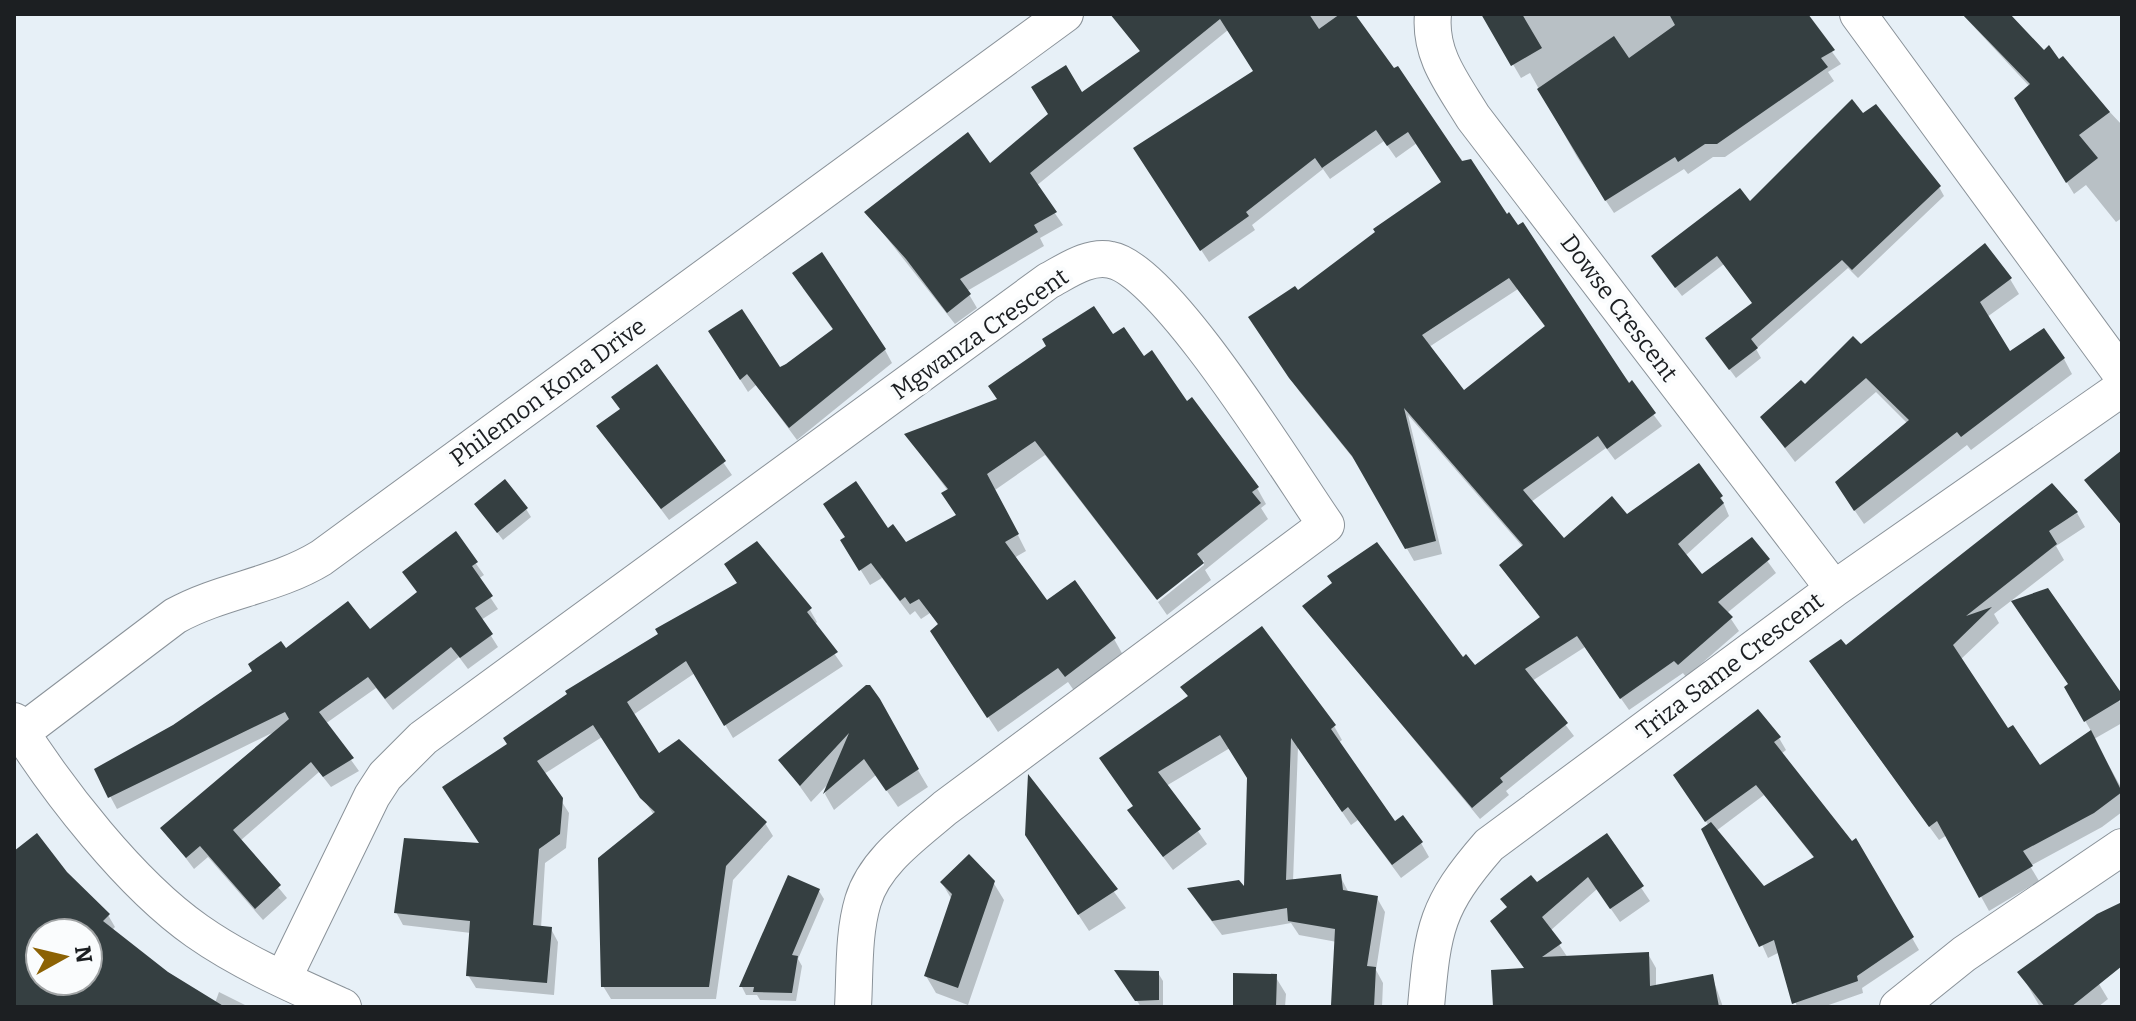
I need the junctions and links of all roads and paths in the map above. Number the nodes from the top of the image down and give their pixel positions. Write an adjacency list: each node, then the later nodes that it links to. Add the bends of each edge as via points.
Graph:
1 (1065, 14): 7 (street, Philemon Kona Drive, via 321,558 290,576 199,602)
2 (1433, 14): 6 (street, Dowse Crescent, via 1438,60 1473,117)
3 (1858, 14): 4 (street)
4 (2122, 375)
5 (2122, 388): 6 (street, Triza Same Crescent)
6 (1834, 589): 12 (street, Triza Same Crescent, via 1489,845 1455,884 1440,916 1431,947)
7 (16, 731): 9 (street, via 152,894 197,931)
8 (2122, 847): 13 (street, via 1964,954)
9 (284, 977): 10 (street); 11 (street, Mgwanza Crescent, via 372,796 423,738 1048,281 1081,264 1111,259 1143,275 1179,312 1326,525 900,846 863,900)
10 (343, 1007)
11 (853, 1007)
12 (1426, 1007)
13 (1898, 1007)

